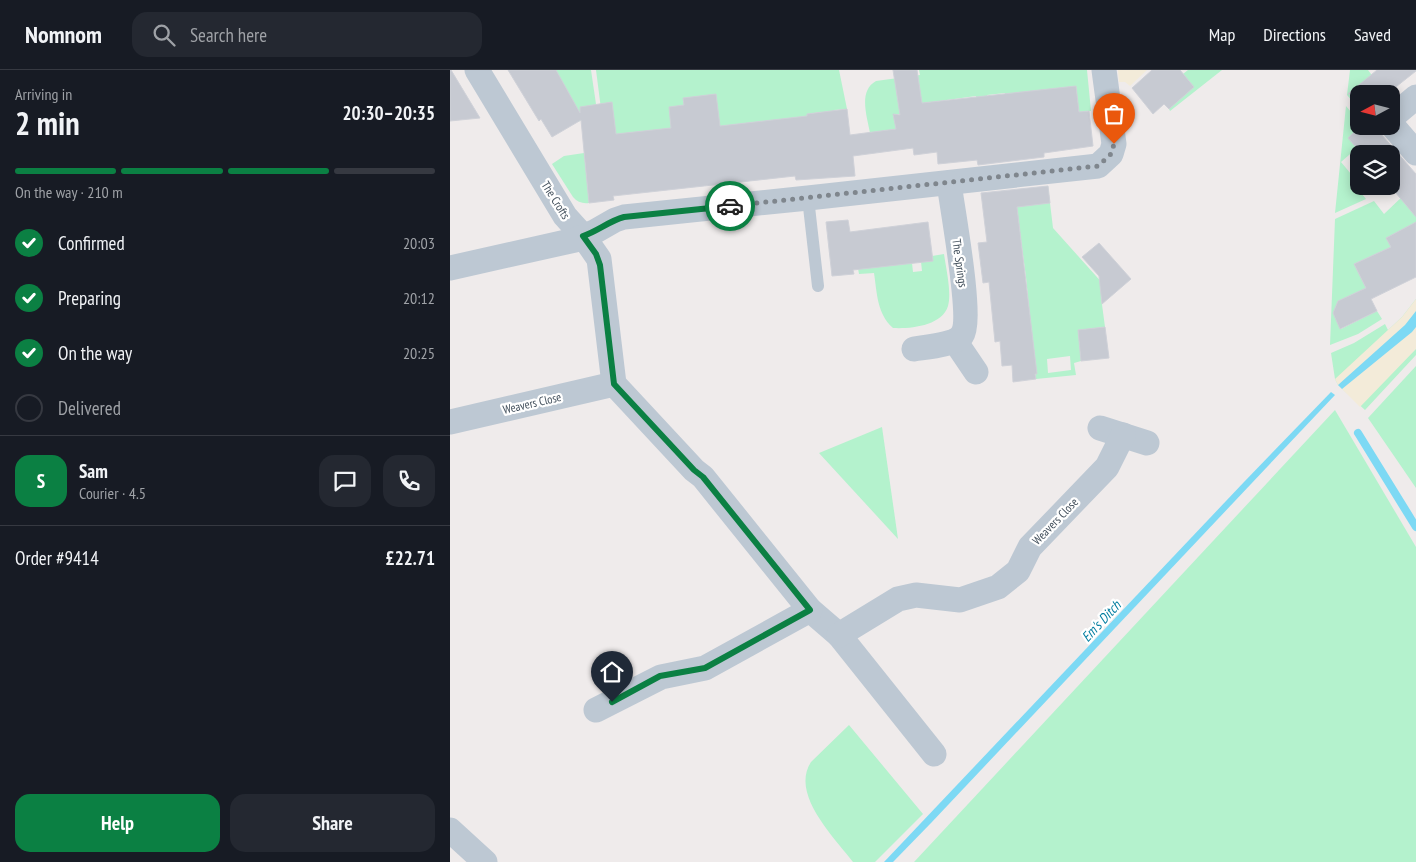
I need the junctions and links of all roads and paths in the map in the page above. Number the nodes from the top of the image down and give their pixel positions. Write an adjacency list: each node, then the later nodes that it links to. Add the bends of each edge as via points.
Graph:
1 (477, 70): 9 (street, The Crofts, via 565,216)
2 (1104, 70): 7 (street, via 1114,144 1111,154 1098,166)
3 (1416, 97): 4 (street)
4 (1400, 110)
5 (1400, 134): 6 (street)
6 (1416, 153)
7 (949, 182): 8 (street); 12 (street, The Springs, via 965,310 963,334)
8 (808, 198): 9 (street, via 624,217); 11 (lane)
9 (583, 236): 10 (street); 15 (street, via 600,265)
10 (450, 268)
11 (818, 286)
12 (955, 341): 13 (street); 14 (street)
13 (914, 349)
14 (976, 372)
15 (614, 384): 16 (street, Weavers Close); 20 (street, via 703,477)
16 (450, 422)
17 (1100, 428): 18 (street)
18 (1124, 435): 19 (street); 21 (street, Weavers Close, via 1107,466 1030,547 1018,571 998,587 960,600 916,595 898,599)
19 (1147, 443)
20 (810, 610): 21 (street); 22 (street, via 705,668 660,676)
21 (839, 635): 23 (street)
22 (596, 710)
23 (934, 754)
24 (450, 830): 25 (street)
25 (484, 862)

